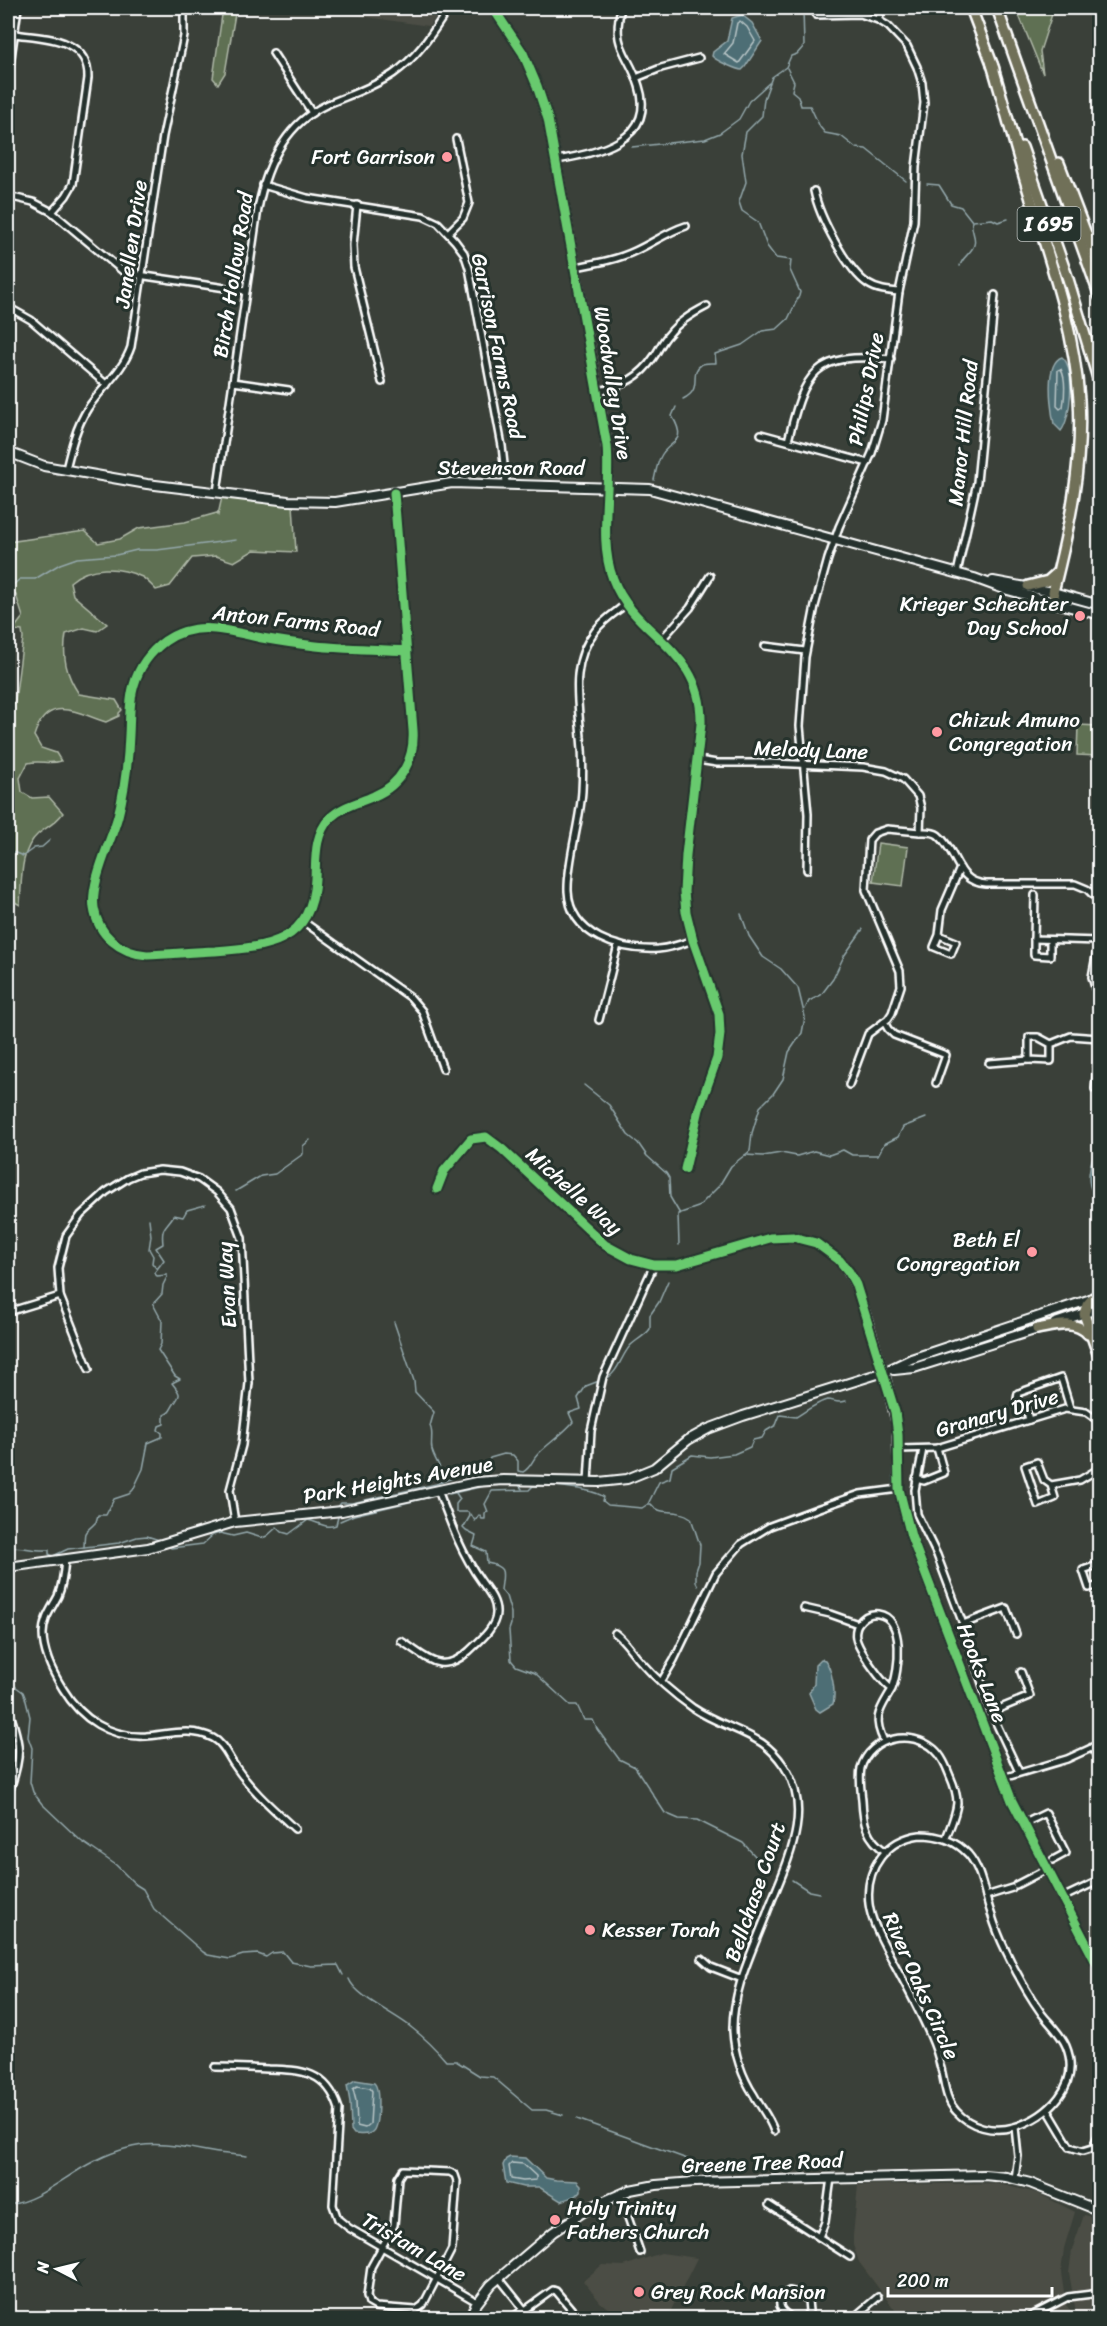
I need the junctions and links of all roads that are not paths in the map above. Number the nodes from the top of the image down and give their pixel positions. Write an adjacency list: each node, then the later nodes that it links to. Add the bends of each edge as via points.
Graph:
1 (18, 8): 12 (street)
2 (184, 8): 30 (street, Janellen Drive, via 184,36 163,136)
3 (449, 8): 18 (street, Birch Hollow Road, via 421,49 398,70)
4 (494, 8): 20 (street, Woodvalley Drive, via 533,75)
5 (621, 8): 16 (street, via 620,46)
6 (883, 8): 10 (street)
7 (971, 8): 15 (highway, I 695)
8 (997, 8): 11 (highway, I 695)
9 (816, 15): 10 (street, Philips Drive, via 852,14)
10 (878, 20): 32 (street, Philips Drive, via 907,46 924,92 914,221)
11 (1006, 32): 29 (highway); 34 (highway, I 695)
12 (14, 34): 17 (street); 25 (street, via 68,44 81,53 87,67 73,184)
13 (273, 53): 18 (street)
14 (699, 58): 16 (street)
15 (993, 64): 41 (highway, I 695, via 1068,279); 54 (highway, via 1054,273 1077,374 1076,475)
16 (636, 78): 20 (street, via 642,108 626,137 596,152)
17 (8, 79)
18 (312, 113): 21 (street, Birch Hollow Road, via 285,140)
19 (456, 139): 27 (street, via 469,203 463,219)
20 (557, 160): 28 (street, Woodvalley Drive)
21 (263, 185): 24 (street, Garrison Farms Road, via 307,198); 31 (street, Birch Hollow Road)
22 (814, 191): 32 (street, via 826,226 858,275 875,288)
23 (8, 196): 25 (street)
24 (357, 205): 27 (street, Garrison Farms Road, via 418,214); 39 (street, via 354,267)
25 (52, 212): 30 (street, via 120,271)
26 (686, 226): 28 (street, via 621,257)
27 (448, 233): 49 (street, Garrison Farms Road, via 460,247 469,268)
28 (576, 267): 43 (street, Woodvalley Drive)
29 (1100, 270)
30 (143, 276): 31 (street); 40 (street, Janellen Drive, via 131,347)
31 (246, 291): 38 (street, Birch Hollow Road)
32 (899, 292): 37 (street, Philips Drive)
33 (995, 294): 55 (street, Manor Hill Road, via 977,482)
34 (1100, 297)
35 (707, 306): 43 (street, via 676,326 649,364 633,378 621,386)
36 (8, 307): 40 (street, via 31,320)
37 (891, 359): 45 (street, via 853,356 820,369 803,389); 47 (street, Philips Drive, via 882,420)
38 (233, 382): 42 (street); 51 (street, Birch Hollow Road)
39 (382, 382)
40 (107, 385): 48 (street, Janellen Drive, via 79,423)
41 (1100, 385)
42 (289, 390)
43 (598, 391): 50 (street, Woodvalley Drive, via 608,457)
44 (761, 434): 45 (street)
45 (788, 441): 47 (street)
46 (8, 452): 48 (street, Stevenson Road, via 35,464)
47 (868, 463): 53 (street, Philips Drive)
48 (66, 470): 51 (street, Stevenson Road)
49 (506, 483): 50 (street, Stevenson Road); 52 (street, Stevenson Road, via 452,483)
50 (608, 487): 53 (street, Stevenson Road, via 650,489); 61 (street, Woodvalley Drive, via 608,562)
51 (218, 492): 52 (street, Stevenson Road, via 324,503)
52 (394, 493): 66 (street, Anton Farms Road)
53 (835, 539): 55 (street, Stevenson Road); 67 (street, Philips Drive)
54 (1059, 571): 58 (highway, via 1048,581); 59 (highway)
55 (957, 573): 57 (street, Stevenson Road)
56 (710, 576): 64 (street, via 690,608)
57 (974, 578): 58 (street, Stevenson Road); 60 (street, Stevenson Road)
58 (1028, 586): 59 (street, Stevenson Road)
59 (1053, 592): 60 (highway); 62 (street, Stevenson Road)
60 (1056, 603): 63 (street, Stevenson Road)
61 (626, 604): 64 (street, Woodvalley Drive); 81 (street, via 593,634 578,671 582,778 568,891 572,910 582,926 596,937)
62 (1100, 605)
63 (1100, 615)
64 (662, 639): 68 (street, Woodvalley Drive, via 684,663 698,693 702,714)
65 (765, 646): 67 (street)
66 (407, 651): 75 (street, Anton Farms Road, via 414,741 409,761 391,787 340,810 324,825 316,846 313,896); 75 (street, Anton Farms Road, via 319,646 232,629 202,629 165,641 147,658 136,680 124,791 94,894 102,930 114,944 129,952 161,955 263,946 283,939)
67 (805, 651): 69 (street, Philips Drive, via 800,712)
68 (698, 760): 69 (street, Melody Lane); 79 (street, Woodvalley Drive, via 684,875 686,912)
69 (802, 764): 70 (street, Melody Lane, via 863,767 903,779 918,796); 72 (street, Philips Drive, via 808,814)
70 (920, 832): 71 (street, via 939,836); 84 (street, via 887,830 869,840 866,890 901,980 900,994)
71 (960, 868): 74 (street, via 976,883 1075,884); 76 (street, via 942,910)
72 (807, 870)
73 (1035, 895): 77 (street)
74 (1100, 902)
75 (304, 922): 90 (street, via 411,998 422,1011)
76 (939, 935)
77 (1034, 939): 80 (street); 80 (street, via 1034,956 1050,956)
78 (1099, 939): 80 (street); 82 (street, via 1092,977)
79 (693, 940): 81 (street, via 658,949); 94 (street, Woodvalley Drive, via 715,998 720,1034 717,1058 699,1109)
80 (1050, 940)
81 (618, 945): 83 (street)
82 (1100, 1005)
83 (599, 1020)
84 (884, 1022): 91 (street, via 894,1035 946,1055); 92 (street, via 868,1034)
85 (1100, 1030): 86 (street)
86 (1099, 1038): 87 (street, via 1071,1036); 93 (street)
87 (1051, 1044): 88 (street, via 1051,1061); 88 (street, via 1029,1037)
88 (1029, 1060): 89 (street)
89 (989, 1063)
90 (443, 1069)
91 (936, 1083)
92 (849, 1085)
93 (1095, 1089)
94 (685, 1169)
95 (437, 1189): 96 (street, Michelle Way, via 444,1171 471,1139 486,1137 605,1245 631,1259)
96 (654, 1265): 109 (street, Michelle Way, via 677,1265 770,1238 793,1237 816,1243 839,1260 853,1278); 118 (street, via 603,1377 589,1449)
97 (60, 1296): 100 (street); 108 (street, Evan Way); 122 (street, Evan Way, via 58,1268 66,1236 81,1215 117,1184 140,1173 168,1170 199,1179 224,1199 242,1238 249,1367 242,1445 230,1490)
98 (1096, 1297): 101 (highway); 104 (street, Park Heights Avenue)
99 (1100, 1308): 101 (street, Park Heights Avenue)
100 (8, 1312)
101 (1084, 1314): 102 (street, Park Heights Avenue); 103 (highway)
102 (1037, 1329): 103 (highway, via 1073,1325 1086,1331); 105 (street, Park Heights Avenue)
103 (1092, 1340): 106 (highway)
104 (950, 1346): 105 (street); 107 (street, via 949,1351); 109 (street, Park Heights Avenue)
105 (979, 1347): 107 (street, Park Heights Avenue)
106 (1100, 1359)
107 (929, 1363): 109 (street, Park Heights Avenue)
108 (89, 1369)
109 (884, 1372): 114 (street, Hooks Lane, via 895,1412); 118 (street, Park Heights Avenue, via 708,1429 641,1474)
110 (1070, 1408): 111 (street, Granary Drive); 111 (street, via 1061,1378 1020,1393 1019,1410 1026,1408); 112 (street, Granary Drive, via 1086,1412)
111 (1029, 1420): 113 (street, Granary Drive)
112 (1100, 1422)
113 (937, 1448): 115 (street, Granary Drive); 117 (street, via 944,1473 924,1481)
114 (898, 1449): 115 (street, Granary Drive); 120 (street, Hooks Lane)
115 (923, 1449): 117 (street)
116 (1100, 1468): 119 (street, via 1080,1480)
117 (916, 1479): 129 (street, via 917,1514)
118 (588, 1482): 121 (street, Park Heights Avenue, via 503,1480)
119 (1051, 1485): 119 (street, via 1055,1498 1038,1505 1025,1466 1037,1462 1044,1480)
120 (899, 1489): 134 (street, via 860,1494 819,1508 770,1526 741,1544 716,1573); 143 (street, Hooks Lane, via 911,1536)
121 (438, 1490): 122 (street, Park Heights Avenue, via 324,1514); 132 (street, via 467,1562 493,1600 495,1619 468,1651 442,1664)
122 (235, 1522): 123 (street, Park Heights Avenue, via 148,1548)
123 (64, 1560): 125 (street, Park Heights Avenue); 146 (street, via 62,1583 45,1621 43,1640 59,1682 76,1707 95,1724 115,1732 146,1736 187,1731 215,1739 253,1791)
124 (1100, 1564): 126 (street, via 1083,1570 1089,1588)
125 (8, 1567)
126 (1100, 1585)
127 (804, 1608): 128 (street)
128 (858, 1623): 135 (street, via 858,1644 883,1683); 135 (street, via 875,1614 886,1616 894,1625 898,1659)
129 (963, 1624): 131 (street, via 1006,1608); 137 (street)
130 (615, 1633): 134 (street, Bellchase Court)
131 (1016, 1634)
132 (401, 1641)
133 (1022, 1672): 137 (street, via 1030,1696)
134 (661, 1682): 156 (street, Bellchase Court, via 701,1713 768,1747 786,1769 794,1788 798,1807 795,1838)
135 (892, 1689): 138 (street, via 878,1715 877,1725)
136 (8, 1708): 144 (street, via 20,1750)
137 (991, 1712): 142 (street)
138 (884, 1742): 147 (street, via 911,1738 933,1748 942,1758 957,1800); 148 (street, via 865,1760 860,1784 866,1829 873,1842)
139 (1100, 1744): 140 (street)
140 (1092, 1747): 141 (street); 142 (street, via 1067,1759)
141 (1100, 1762)
142 (1019, 1772): 143 (street)
143 (1003, 1778): 145 (street, Hooks Lane)
144 (8, 1795)
145 (1023, 1824): 149 (street, via 1046,1813 1066,1853); 150 (street, Hooks Lane)
146 (295, 1829)
147 (946, 1838): 148 (street, River Oaks Circle, via 914,1836 895,1843); 152 (street, River Oaks Circle, via 971,1858)
148 (886, 1852): 159 (street, River Oaks Circle, via 873,1871 868,1893 870,1910 931,2038 949,2102 975,2125)
149 (1053, 1860)
150 (1047, 1869): 152 (street, via 1014,1887); 153 (street, Hooks Lane)
151 (1100, 1880): 153 (street)
152 (986, 1896): 158 (street, River Oaks Circle, via 1020,1980 1062,2038 1068,2054 1066,2084)
153 (1062, 1898): 155 (street, Hooks Lane)
154 (702, 1959): 156 (street, via 711,1967)
155 (1100, 1970)
156 (742, 1979): 160 (street, Bellchase Court, via 734,2018 735,2046 748,2086)
157 (215, 2067): 169 (street, Tristam Lane, via 304,2071 325,2084 339,2109 333,2210 342,2223)
158 (1048, 2110): 159 (street, River Oaks Circle); 162 (street, via 1070,2147)
159 (1015, 2127): 164 (street)
160 (774, 2131)
161 (1100, 2132): 162 (street, via 1096,2139)
162 (1098, 2150)
163 (831, 2178): 164 (street, Greene Tree Road, via 984,2175); 165 (street, Greene Tree Road, via 685,2182); 168 (street)
164 (1016, 2179): 167 (street, Greene Tree Road)
165 (620, 2194): 170 (street); 172 (street, Greene Tree Road, via 567,2222)
166 (769, 2205): 168 (street)
167 (1100, 2211)
168 (819, 2237): 171 (street)
169 (382, 2247): 173 (street, Tristam Lane); 173 (street, via 369,2272 367,2296 372,2306 416,2310); 173 (street, via 394,2225 401,2171 453,2173 457,2181 452,2249)
170 (640, 2252)
171 (850, 2257)
172 (499, 2278): 176 (street, Greene Tree Road); 177 (street)
173 (437, 2279): 176 (street, Tristam Lane)
174 (1100, 2293): 185 (street, via 1068,2297)
175 (878, 2297): 184 (street, via 859,2313)
176 (477, 2302): 178 (street, Greene Tree Road)
177 (525, 2309): 179 (street); 180 (street); 181 (street, via 553,2290)
178 (469, 2319)
179 (512, 2319)
180 (531, 2319)
181 (579, 2319)
182 (792, 2319): 183 (street, via 782,2312 780,2304 789,2291 808,2300)
183 (805, 2319)
184 (864, 2319)
185 (1027, 2319)

